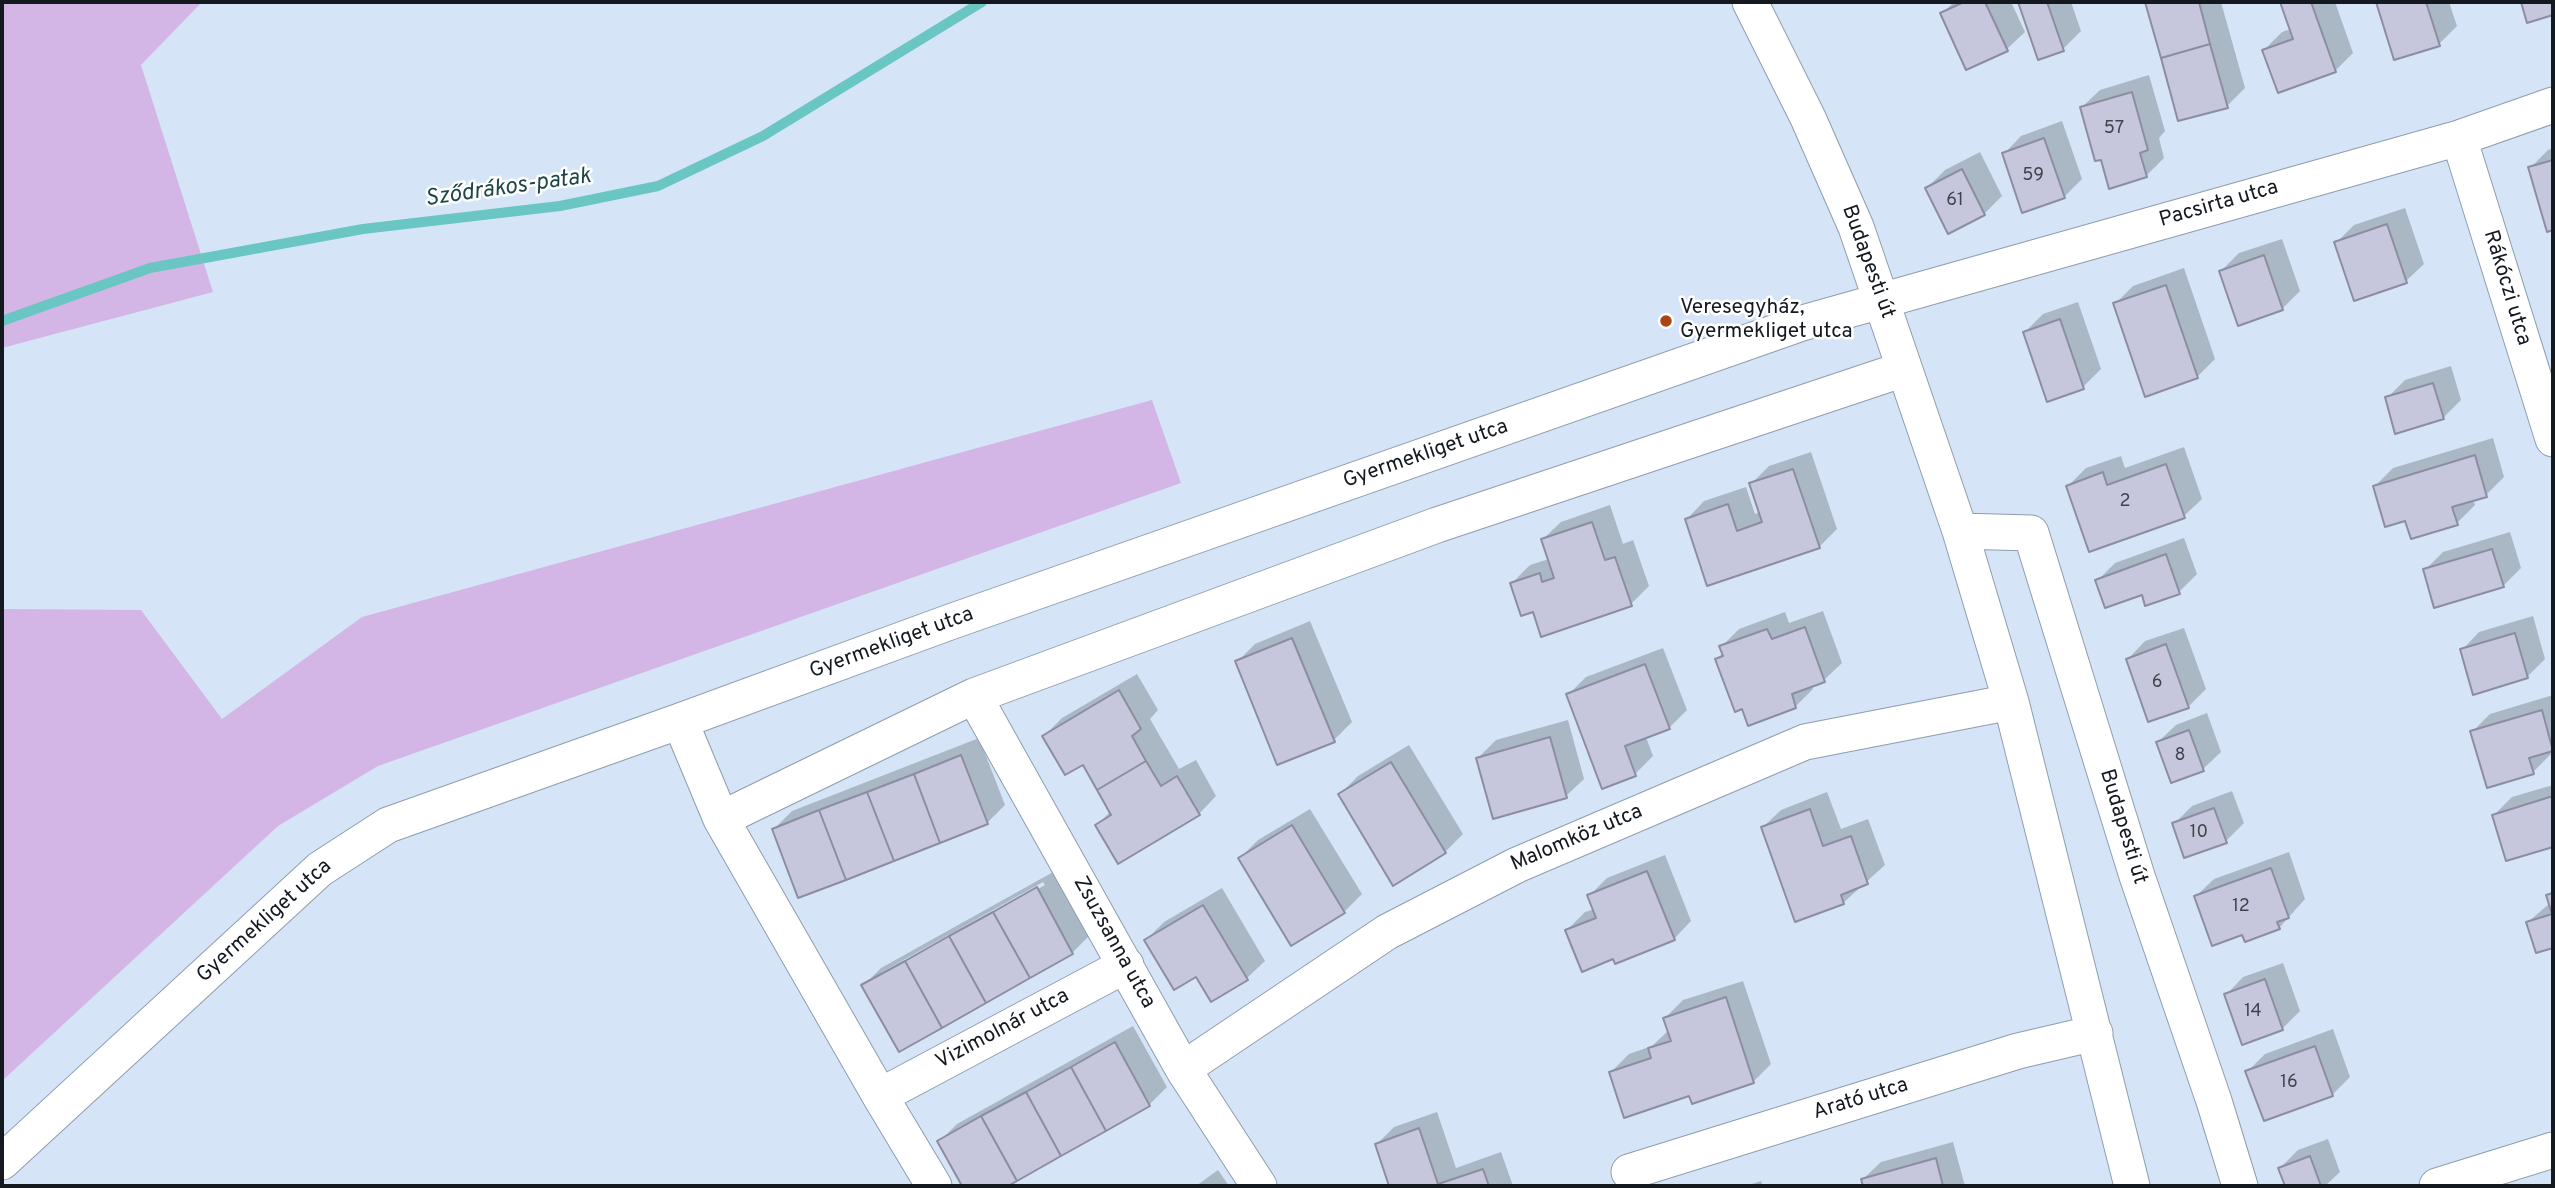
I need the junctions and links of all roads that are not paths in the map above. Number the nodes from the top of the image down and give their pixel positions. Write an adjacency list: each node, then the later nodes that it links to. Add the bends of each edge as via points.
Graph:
1 (1751, 2): 4 (street, Budapesti út, via 1808,118)
2 (2553, 105): 3 (street, Pacsirta utca)
3 (2459, 138): 4 (street, Pacsirta utca); 6 (street, Rákóczi utca)
4 (1883, 301): 5 (street, Budapesti út); 10 (street, Gyermekliget utca, via 1799,324 963,617)
5 (1905, 369): 7 (street, Budapesti út); 8 (street, via 1437,525)
6 (2553, 439)
7 (1960, 531): 9 (street, Budapesti út); 22 (street, Budapesti út, via 2031,533)
8 (974, 696): 11 (street); 12 (street, Zsuzsanna utca)
9 (2011, 702): 13 (street, Budapesti út); 14 (street, Malomköz utca, via 1805,742 1517,864 1387,932)
10 (680, 722): 11 (street); 17 (street, Gyermekliget utca, via 388,825 320,869)
11 (722, 819): 15 (street)
12 (1126, 965): 14 (street, Zsuzsanna utca); 15 (street, Vizimolnár utca)
13 (2095, 1033): 18 (street, Arató utca, via 2018,1051); 21 (street, Budapesti út)
14 (1183, 1069): 20 (street, Zsuzsanna utca)
15 (880, 1096): 19 (street)
16 (2553, 1150): 23 (street)
17 (2, 1162)
18 (1629, 1172)
19 (934, 1186)
20 (1259, 1186)
21 (2132, 1186)
22 (2239, 1186)
23 (2437, 1186)

